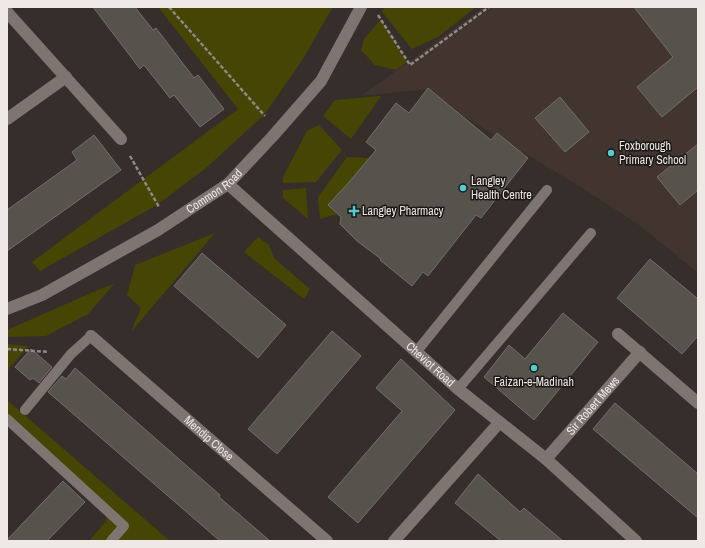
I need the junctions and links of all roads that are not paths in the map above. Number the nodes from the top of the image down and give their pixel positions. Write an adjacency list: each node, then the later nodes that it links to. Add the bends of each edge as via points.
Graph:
1 (361, 7): 6 (street, Common Road, via 321,81)
2 (7, 12): 3 (street)
3 (66, 77): 4 (street); 5 (street)
4 (7, 120)
5 (121, 139)
6 (228, 184): 9 (street, Common Road, via 171,221 42,295); 12 (street, Cheviot Road)
7 (547, 190): 12 (lane)
8 (591, 233): 14 (lane)
9 (7, 309)
10 (618, 334): 13 (street)
11 (91, 336): 16 (lane, via 71,354); 21 (street, Mendip Close)
12 (417, 351): 14 (street, Cheviot Road)
13 (640, 352): 15 (street); 19 (street, Sir Robert Mews)
14 (458, 389): 18 (street, Cheviot Road)
15 (698, 403)
16 (25, 410)
17 (7, 419): 20 (lane, via 124,526)
18 (499, 423): 19 (street, Cheviot Road); 22 (street)
19 (546, 460): 23 (street, Cheviot Road)
20 (111, 541)
21 (327, 541)
22 (394, 541)
23 (636, 541)

